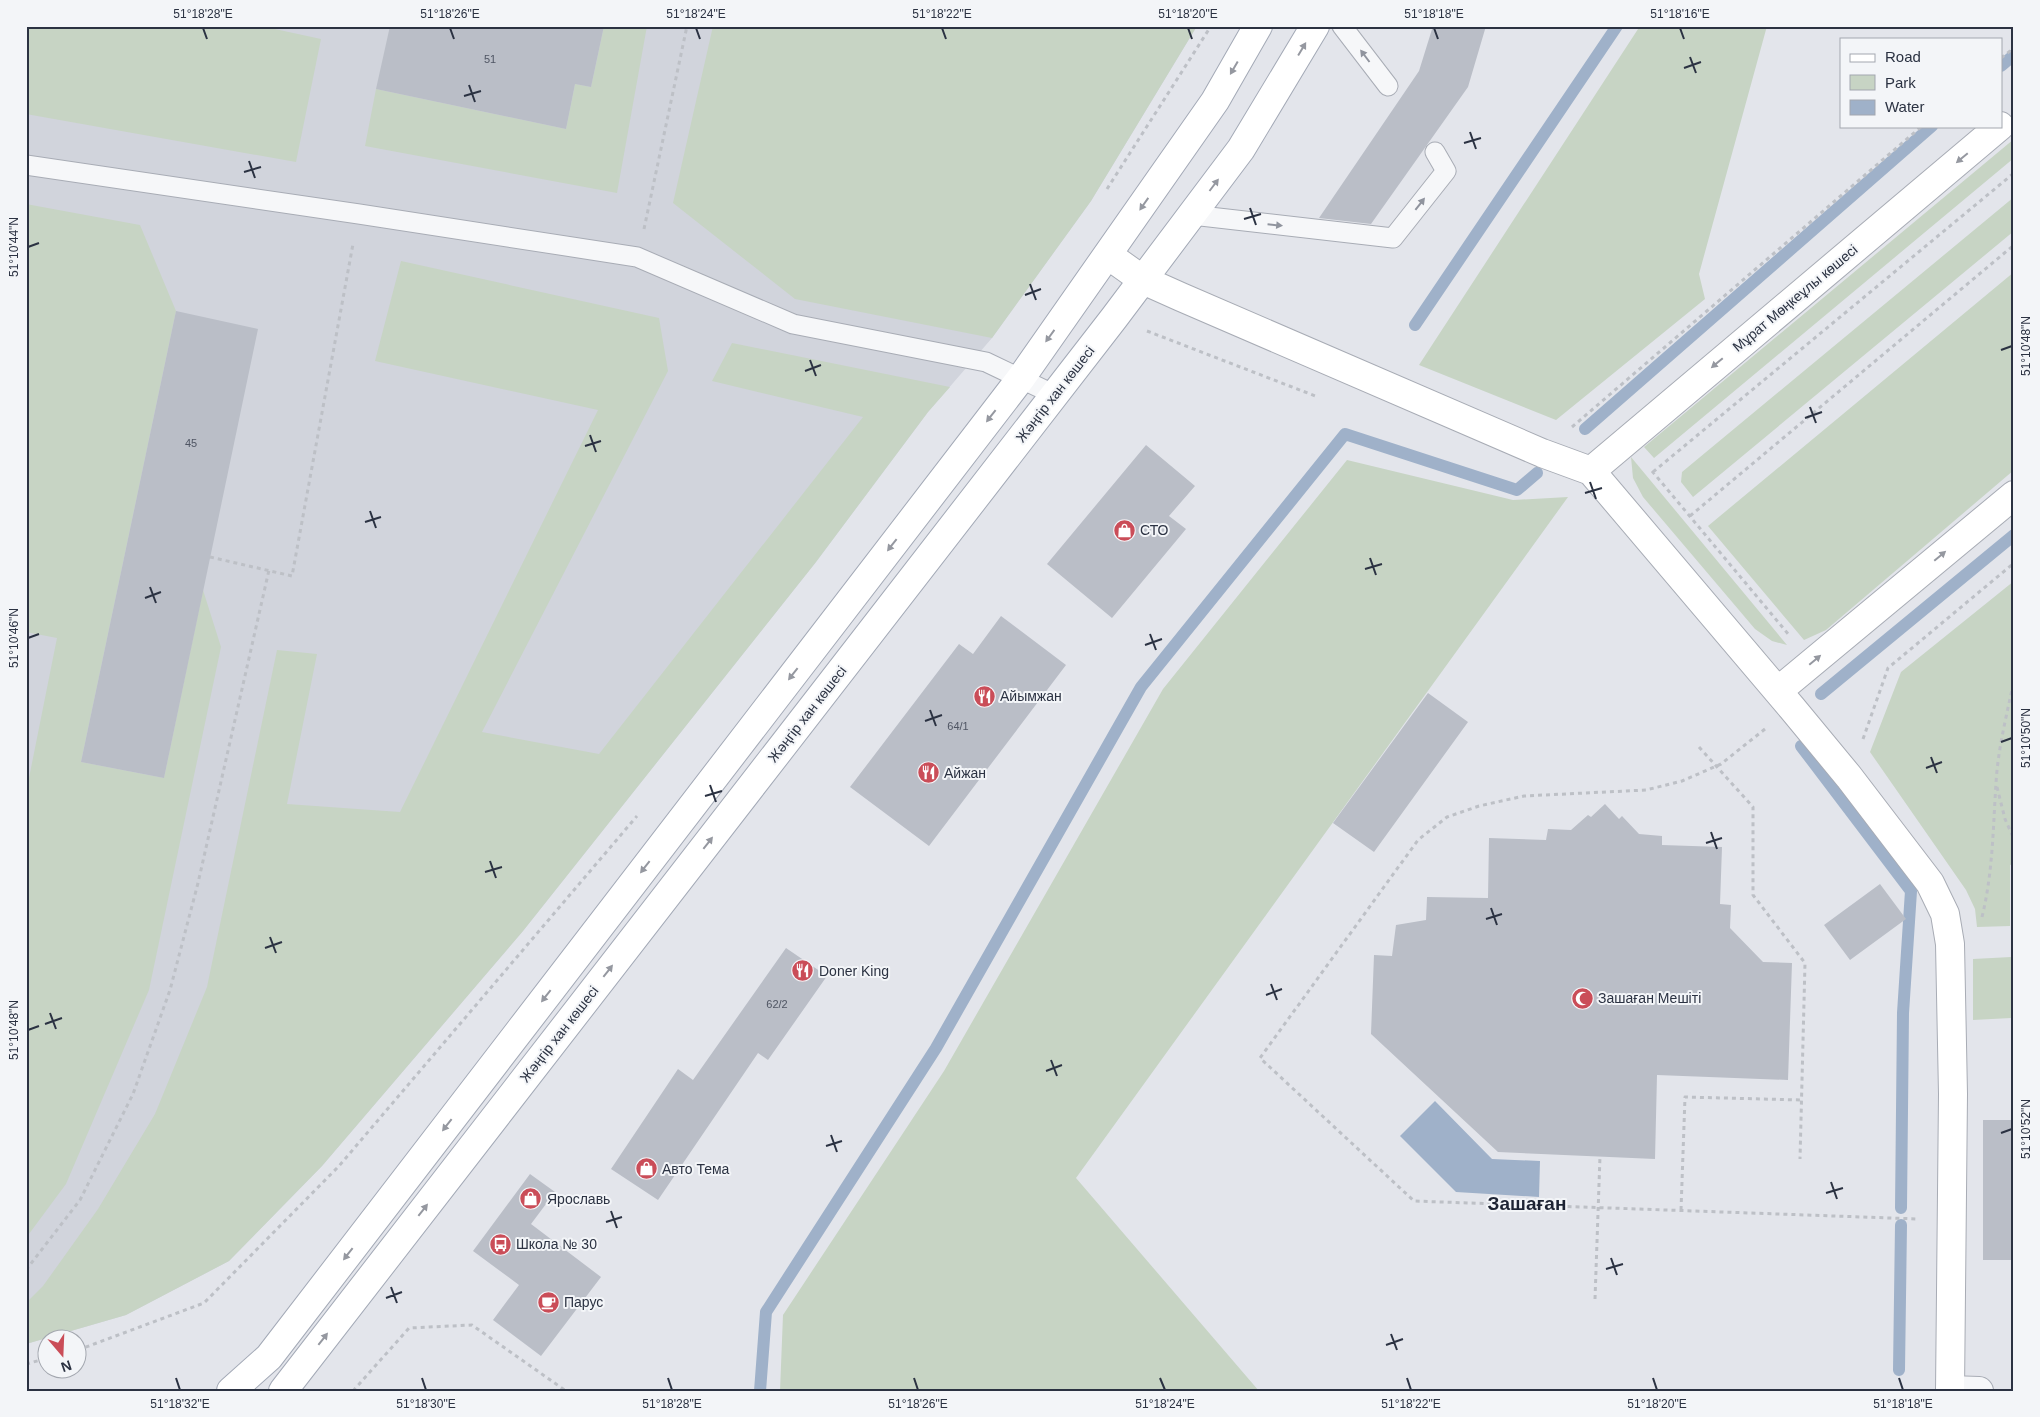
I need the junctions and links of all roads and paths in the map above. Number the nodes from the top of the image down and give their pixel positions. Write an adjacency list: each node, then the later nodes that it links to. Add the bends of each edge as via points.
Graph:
1 (687, 26): 21 (path)
2 (1211, 26): 16 (path)
3 (1258, 26): 20 (main road, one-way to 20, via 1215,101)
4 (1315, 26): 18 (main road, Жәңгір хан көшесі, one-way to 4, via 1241,149)
5 (1342, 26): 8 (lane, one-way to 5)
6 (2014, 48): 7 (path)
7 (2002, 57)
8 (1388, 86)
9 (2014, 114): 10 (main road, Мұрат Мөңкеұлы көшесі)
10 (2002, 124)
11 (1920, 128): 25 (path)
12 (1998, 128): 27 (main road, Мұрат Мөңкеұлы көшесі, one-way to 27)
13 (1435, 152): 18 (lane, one-way to 13, via 1393,238 1446,171)
14 (26, 165): 17 (lane)
15 (2014, 173): 28 (path)
16 (1106, 190)
17 (359, 214): 21 (lane); 33 (path, via 292,576)
18 (1192, 215): 22 (main road, Жәңгір хан көшесі)
19 (2014, 245): 30 (path)
20 (1108, 255): 22 (main road); 23 (main road, one-way to 23)
21 (637, 258): 23 (lane, via 793,324 986,362)
22 (1142, 280): 24 (main road, Жәңгір хан көшесі); 25 (main road)
23 (1021, 378): 24 (lane); 54 (main road, one-way to 54, via 269,1357)
24 (1055, 395): 55 (main road, Жәңгір хан көшесі, one-way to 24)
25 (1542, 453): 27 (main road)
26 (1648, 466): 28 (path)
27 (1590, 471): 36 (main road)
28 (1653, 472): 30 (path)
29 (2014, 494): 36 (main road, one-way to 29)
30 (1690, 516): 34 (path)
31 (210, 557): 33 (path)
32 (2014, 562): 39 (path, via 1888,668)
33 (269, 570): 50 (path, via 198,883 170,990 133,1094 80,1200)
34 (1790, 636)
35 (2014, 680): 40 (path)
36 (1785, 699): 38 (path); 39 (main road)
37 (1699, 747): 38 (path)
38 (1715, 766): 44 (path, via 1753,807 1753,895 1805,963); 47 (path, via 1682,781 1646,790 1524,796 1447,817 1418,840 1260,1058 1414,1201)
39 (1849, 777): 53 (main road, via 1930,883 1948,929 1953,1094)
40 (1996, 782): 42 (path, via 2005,819); 43 (path, via 1995,824)
41 (641, 811): 52 (path, via 339,1166 204,1303)
42 (2014, 839)
43 (1982, 920)
44 (1802, 1100): 46 (path); 48 (path, via 1686,1097)
45 (1600, 1156): 47 (path)
46 (1800, 1159)
47 (1598, 1207): 48 (path); 51 (path)
48 (1681, 1210): 49 (path)
49 (1918, 1219)
50 (26, 1270)
51 (1595, 1299)
52 (88, 1346)
53 (1950, 1390): 58 (street)
54 (231, 1391)
55 (283, 1391)
56 (353, 1391): 57 (path, via 409,1328 472,1325)
57 (566, 1391)
58 (1979, 1391)

